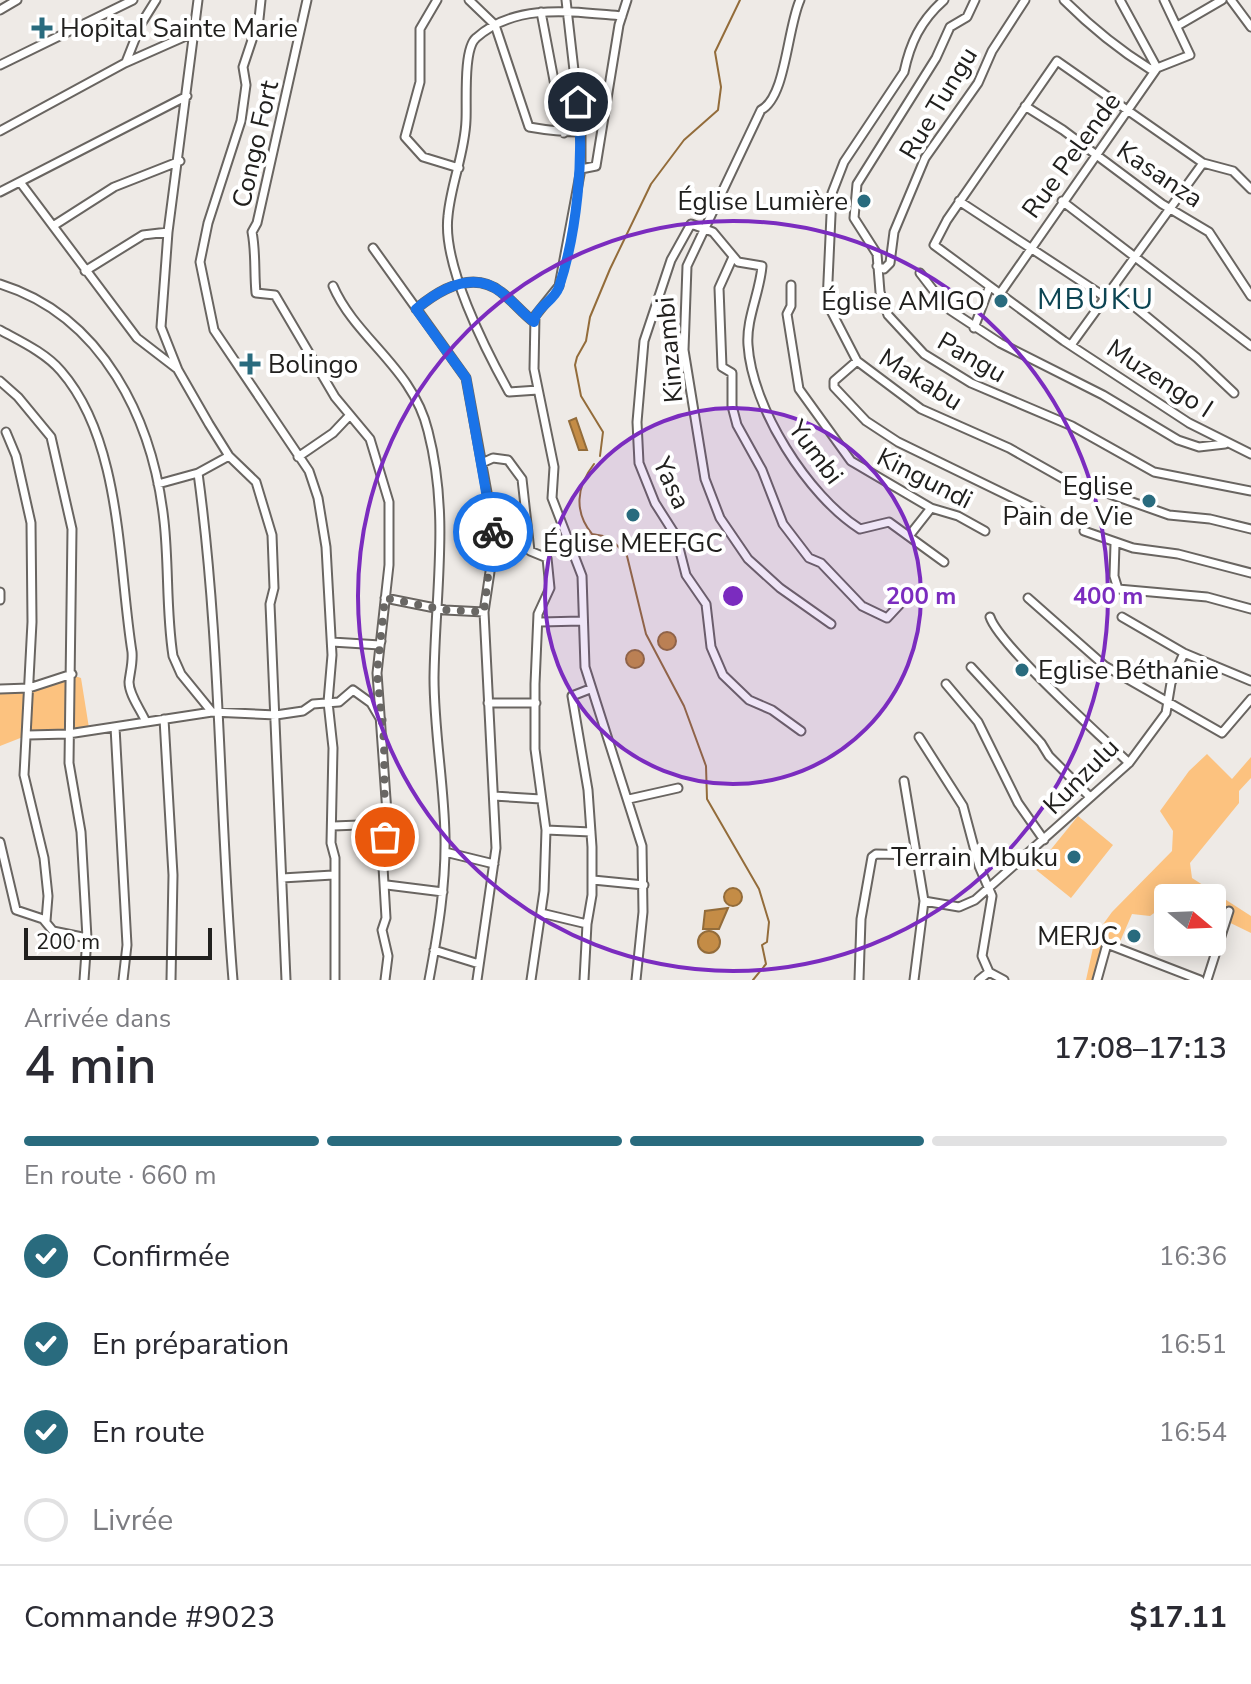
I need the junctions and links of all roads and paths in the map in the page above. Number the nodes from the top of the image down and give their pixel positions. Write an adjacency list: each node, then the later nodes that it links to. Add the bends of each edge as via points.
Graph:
1 (17, 0): 20 (street)
2 (133, 0): 29 (street)
3 (156, 0): 28 (street)
4 (198, 0): 27 (street)
5 (261, 0): 83 (street, via 243,67 241,121 200,262 214,330)
6 (307, 0): 78 (street, Congo Fort, via 252,232 257,248 252,261 257,295 275,295)
7 (437, 0): 40 (street, via 420,29 420,82 405,137 421,156)
8 (469, 0): 24 (street)
9 (566, 0): 21 (street)
10 (627, 0): 23 (street)
11 (800, 0): 49 (street, Kinzambi, via 779,89 761,110)
12 (944, 0): 73 (street, Makabu, via 914,36 904,72 844,162 832,193 827,303)
13 (975, 0): 55 (street, Pangu, via 967,17 950,27 857,184 854,218 876,250)
14 (1025, 0): 55 (street, Rue Tungu, via 978,83 925,158 894,232 890,263 884,269)
15 (1064, 0): 30 (street, via 1124,52)
16 (1120, 0): 30 (street)
17 (1164, 0): 25 (street)
18 (1222, 0): 25 (street)
19 (1231, 0): 26 (street)
20 (0, 10)
21 (567, 11): 22 (street); 23 (street); 35 (street)
22 (541, 12): 24 (street); 36 (street)
23 (622, 16): 41 (street, via 596,166)
24 (495, 25): 36 (street, via 529,127); 40 (street, via 469,49)
25 (1179, 25): 30 (street, via 1190,55)
26 (1251, 27)
27 (195, 32): 28 (street); 31 (street)
28 (125, 63): 34 (street)
29 (0, 65)
30 (1157, 68): 33 (street, Rue Pelende)
31 (187, 96): 38 (street); 42 (street)
32 (1025, 106): 33 (street, via 1057,61); 37 (street, Kasanza); 45 (street)
33 (1129, 110): 37 (street, Rue Pelende); 39 (street)
34 (0, 131)
35 (581, 132): 36 (street); 41 (street)
36 (564, 133)
37 (1097, 156): 46 (street, Rue Pelende); 47 (street, Kasanza)
38 (180, 161): 48 (street, via 114,187); 50 (street)
39 (1203, 163): 43 (street, via 1233,171); 47 (street)
40 (459, 168): 58 (street, via 447,233)
41 (581, 169): 68 (street, via 559,286)
42 (20, 182): 44 (street); 48 (street)
43 (1251, 189)
44 (0, 192)
45 (959, 201): 52 (street); 62 (street, Muzengo I, via 934,245)
46 (1062, 201): 52 (street, Rue Pelende); 53 (street)
47 (1169, 206): 53 (street); 65 (street, Kasanza, via 1209,232)
48 (53, 226): 56 (street)
49 (706, 227): 54 (street, Yumbi); 109 (street, Kinzambi, via 685,273 683,334 711,499 748,559); 131 (street, Yasa, via 691,224 655,300 644,341 637,451 655,503 676,536 686,575 706,604 711,647 723,675 749,700)
50 (168, 232): 56 (street, via 143,235); 74 (street, via 161,327)
51 (373, 248): 67 (street)
52 (1029, 248): 64 (street, Rue Pelende); 66 (street)
53 (1136, 255): 63 (street); 72 (street)
54 (733, 257): 93 (street, Yumbi, via 742,264 762,266 748,343 766,414 782,444 843,518 860,529 889,522); 101 (street, via 719,288 722,367 732,373 737,425 762,470 775,509 809,558 821,563 862,606 887,618)
55 (877, 266): 87 (street, Pangu, via 882,300 893,322 942,367 1072,426 1154,472)
56 (85, 271): 74 (street, via 137,338)
57 (920, 273): 69 (street, via 947,308)
58 (461, 282): 67 (street); 68 (street, via 491,286); 76 (street, via 509,392)
59 (0, 284): 86 (street, via 44,301 82,331 129,396)
60 (791, 285): 88 (street, Kingundi, via 787,314 796,377 808,406 860,468)
61 (333, 286): 102 (street, via 359,329 374,339 409,386 428,429 442,515)
62 (989, 288): 64 (street, Muzengo I); 69 (street)
63 (1112, 288): 66 (street); 77 (street)
64 (999, 295): 71 (street, Muzengo I)
65 (1251, 296)
66 (1105, 297): 71 (street)
67 (416, 309): 84 (street, via 466,378)
68 (534, 322): 76 (street)
69 (974, 328): 80 (street, via 1178,440 1199,447)
70 (0, 330): 129 (street, via 62,371 103,448 133,657 129,686)
71 (1071, 345): 80 (street, Muzengo I)
72 (1251, 346)
73 (857, 361): 89 (street, via 834,387 866,421); 90 (street, Makabu, via 921,409 1009,448 1078,487 1169,515)
74 (178, 370): 82 (street)
75 (0, 381): 114 (street, via 46,428 59,464 72,529)
76 (538, 390): 107 (street, via 554,467 552,498 582,576)
77 (1234, 393)
78 (350, 415): 83 (street); 98 (street, via 370,439 389,502)
79 (6, 432): 117 (street, via 31,523)
80 (1225, 444): 81 (street, Muzengo I)
81 (1251, 454)
82 (229, 456): 85 (street); 126 (street, via 255,480 271,533)
83 (298, 457): 111 (street, via 313,478 318,498)
84 (482, 463): 104 (street, via 494,545); 108 (street, via 508,460 522,479 530,551 547,558 550,574 550,588 538,614)
85 (198, 473): 86 (street); 125 (street, via 212,577)
86 (158, 484): 125 (street, via 173,656 181,674)
87 (1251, 491)
88 (931, 508): 91 (street, Kingundi); 93 (street)
89 (1046, 514)
90 (1251, 529)
91 (985, 531)
92 (1084, 531): 94 (street)
93 (909, 536): 95 (street, Yumbi)
94 (1115, 544): 96 (street); 103 (street, via 1118,589 1207,597)
95 (944, 562)
96 (1251, 573)
97 (0, 592): 100 (street)
98 (385, 598): 102 (street); 110 (street)
99 (1028, 598): 121 (street, via 1105,666)
100 (0, 600)
101 (901, 603)
102 (435, 607): 104 (street); 148 (street, via 434,682)
103 (1251, 609)
104 (484, 612): 123 (street)
105 (990, 617): 135 (street, via 1060,697)
106 (1122, 617): 112 (street)
107 (581, 621): 108 (street); 119 (street)
108 (541, 622): 124 (street)
109 (831, 624)
110 (382, 639): 111 (street, via 380,645); 128 (street, via 377,673)
111 (332, 642): 122 (street)
112 (1184, 653): 115 (street); 121 (street, Kunzulu)
113 (971, 667): 139 (street)
114 (72, 674): 117 (street); 132 (street)
115 (1251, 681)
116 (946, 684): 146 (street, via 978,722 1018,803)
117 (29, 688): 118 (street); 133 (street)
118 (0, 689)
119 (590, 689): 141 (street); 145 (street, via 572,696)
120 (1251, 699): 121 (street, via 1222,733)
121 (1168, 701): 135 (street, Kunzulu, via 1158,727)
122 (328, 702): 126 (street); 128 (street, via 339,702 356,691); 143 (street)
123 (488, 703): 124 (street); 138 (street)
124 (536, 703): 140 (street)
125 (215, 712): 126 (street); 127 (street); 170 (street)
126 (276, 715): 152 (street)
127 (164, 719): 129 (street); 169 (street, via 173,875)
128 (383, 721): 142 (street)
129 (146, 722): 130 (street)
130 (115, 727): 132 (street); 168 (street, via 127,945)
131 (801, 731)
132 (68, 734): 133 (street); 163 (street)
133 (28, 735): 161 (street, via 24,775 44,858)
134 (919, 737): 156 (street, via 963,806)
135 (1129, 763): 139 (street, Kunzulu)
136 (904, 781): 149 (street)
137 (678, 788): 141 (street)
138 (494, 796): 140 (street); 150 (street)
139 (1089, 796): 146 (street, Kunzulu)
140 (541, 799): 144 (street)
141 (629, 799): 155 (street, via 642,846)
142 (386, 824): 143 (street); 154 (street)
143 (333, 826): 151 (street)
144 (546, 830): 145 (street); 160 (street)
145 (591, 832): 153 (street)
146 (1044, 840): 156 (street, Kunzulu)
147 (0, 842): 161 (street, via 16,910)
148 (445, 852): 150 (street); 157 (street)
149 (917, 855): 158 (street); 179 (street, via 872,857 861,914)
150 (494, 864): 165 (street)
151 (333, 875): 152 (street); 172 (street)
152 (282, 878): 171 (street)
153 (593, 880): 155 (street); 162 (street)
154 (387, 885): 157 (street); 173 (street, via 382,930 388,956)
155 (644, 885): 178 (street)
156 (988, 889): 158 (street, Kunzulu, via 962,907); 166 (street, via 992,901 982,956)
157 (443, 892): 164 (street)
158 (924, 901): 180 (street)
159 (1229, 911): 185 (street)
160 (541, 913): 162 (street); 176 (street)
161 (46, 921): 163 (street, via 48,929)
162 (587, 924): 177 (street)
163 (87, 938): 167 (street)
164 (434, 950): 165 (street); 174 (street)
165 (479, 964): 175 (street)
166 (989, 972): 181 (street); 182 (street)
167 (84, 980)
168 (123, 980)
169 (171, 980)
170 (233, 980)
171 (286, 980)
172 (335, 980)
173 (385, 980)
174 (429, 980)
175 (477, 980)
176 (531, 980)
177 (585, 980)
178 (636, 980)
179 (859, 980)
180 (914, 980)
181 (979, 980)
182 (1004, 980)
183 (1097, 980): 184 (street, via 1106,944)
184 (1200, 980)
185 (1207, 980)

